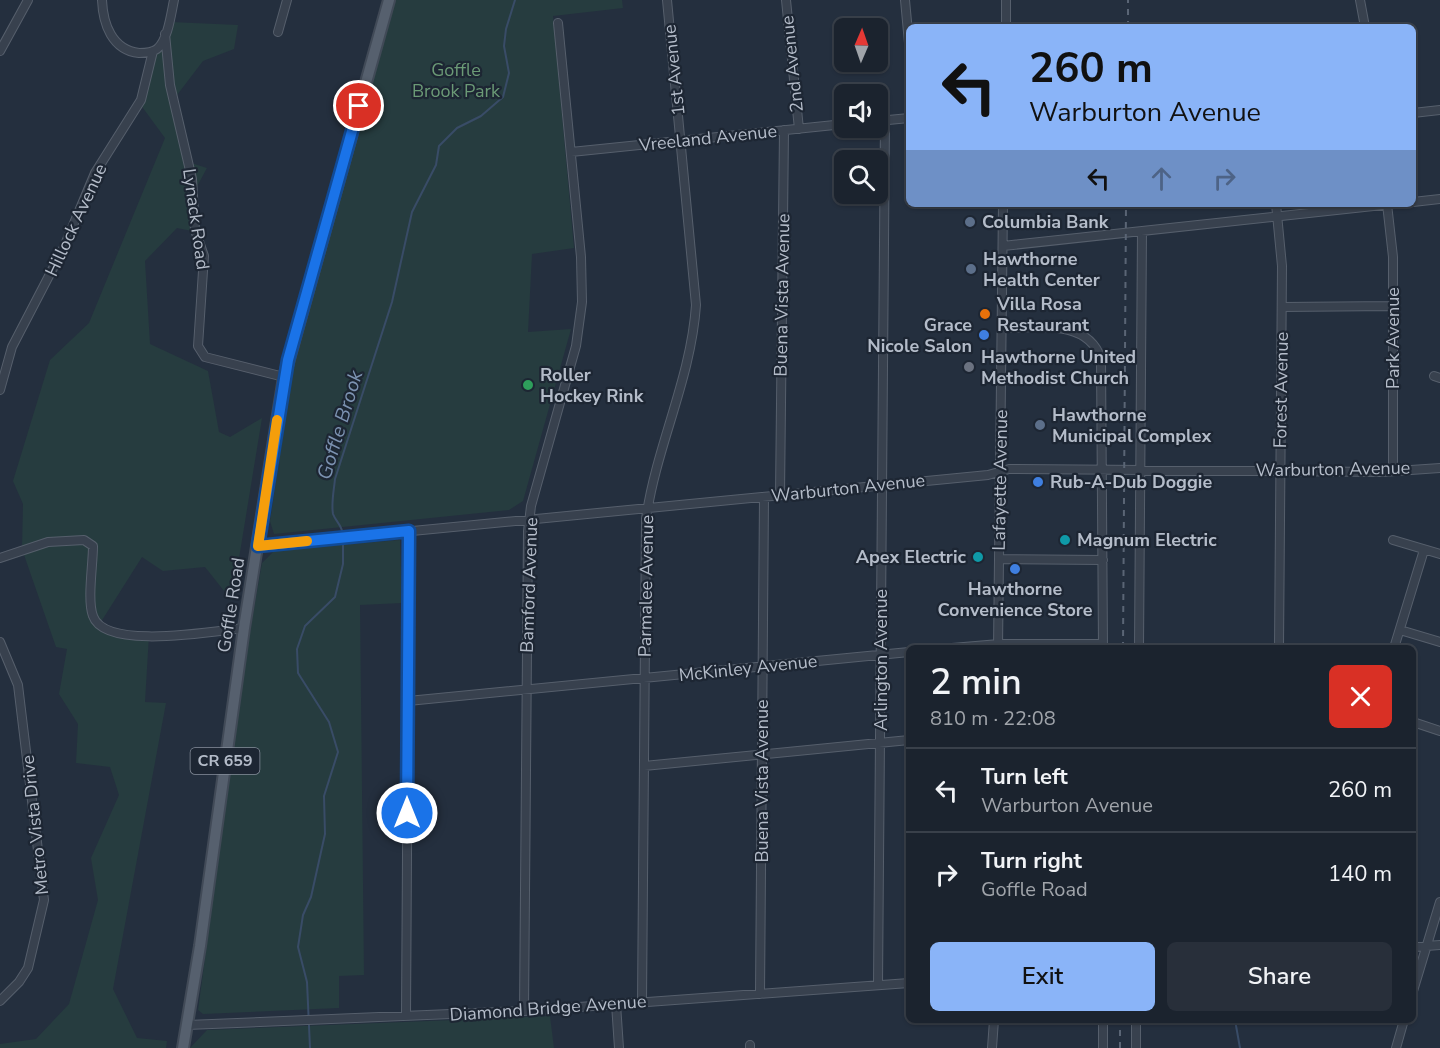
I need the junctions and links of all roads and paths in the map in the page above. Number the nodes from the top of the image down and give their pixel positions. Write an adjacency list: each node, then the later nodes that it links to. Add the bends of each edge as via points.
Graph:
1 (28, 0): 17 (street)
2 (102, 0): 18 (street, via 108,28 117,44 128,52)
3 (174, 0): 16 (street)
4 (287, 0): 15 (street)
5 (388, 0): 41 (main road, Goffle Road / CR 659)
6 (667, 0): 27 (street, 1st Avenue)
7 (786, 0): 24 (street, 2nd Avenue)
8 (905, 0): 12 (street)
9 (1006, 0): 13 (street)
10 (1360, 0): 14 (street)
11 (558, 23): 28 (street, Bamford Avenue)
12 (907, 24)
13 (1006, 24)
14 (1364, 24)
15 (278, 32)
16 (165, 34): 18 (street); 41 (street, Lynack Road, via 170,85 192,179 195,230 204,256 198,346 204,357)
17 (0, 51)
18 (153, 51): 42 (street, Hillock Avenue, via 141,100 95,174 55,266 12,347)
19 (1440, 110): 20 (street)
20 (1416, 113)
21 (906, 118): 22 (street)
22 (888, 120)
23 (834, 125): 24 (street, Vreeland Avenue)
24 (799, 129): 25 (street, Vreeland Avenue)
25 (784, 130): 27 (street, Vreeland Avenue); 50 (street, Buena Vista Avenue)
26 (881, 138): 49 (street, Arlington Avenue)
27 (681, 141): 28 (street, Vreeland Avenue); 52 (street, Parmalee Avenue, via 695,321)
28 (571, 152): 53 (street, Bamford Avenue, via 582,272 581,317)
29 (1440, 199): 30 (street)
30 (1416, 202)
31 (1003, 207): 37 (street, Lafayette Avenue)
32 (1276, 207): 35 (street, Forest Avenue)
33 (1360, 207): 35 (street)
34 (1387, 207): 38 (street, Park Avenue, via 1393,241)
35 (1278, 216): 36 (street); 39 (street, Forest Avenue)
36 (1142, 231): 37 (street); 45 (street)
37 (1003, 246): 40 (street, Lafayette Avenue)
38 (1393, 306): 39 (street); 48 (street, Park Avenue)
39 (1282, 307): 47 (street, Forest Avenue)
40 (1002, 328): 44 (street, via 1071,329 1100,354); 46 (street, Lafayette Avenue)
41 (284, 377): 56 (main road, Goffle Road / CR 659)
42 (0, 390)
43 (1440, 468): 48 (street, Warburton Avenue)
44 (1101, 470): 45 (street, Warburton Avenue); 46 (street, Warburton Avenue); 61 (street)
45 (1140, 470): 47 (street, Warburton Avenue); 68 (street)
46 (1000, 471): 49 (street, Warburton Avenue); 60 (street, Lafayette Avenue)
47 (1280, 471): 48 (street, Warburton Avenue); 69 (street, Forest Avenue)
48 (1392, 471)
49 (882, 485): 50 (street, Warburton Avenue); 72 (street, Arlington Avenue)
50 (780, 495): 51 (street, Warburton Avenue)
51 (764, 497): 52 (street, Warburton Avenue); 73 (street, Buena Vista Avenue)
52 (647, 508): 53 (street, Warburton Avenue); 74 (street, Parmalee Avenue)
53 (529, 519): 54 (street, Warburton Avenue); 75 (street, Bamford Avenue)
54 (409, 531): 56 (street, Warburton Avenue); 76 (street)
55 (1393, 540): 57 (street)
56 (258, 546): 62 (main road, Goffle Road / CR 659)
57 (1424, 550): 58 (street); 63 (street)
58 (1440, 554)
59 (0, 558): 62 (street, via 48,542 84,540 93,546 93,617 112,633 169,635)
60 (999, 559): 61 (street); 66 (street, Lafayette Avenue)
61 (1103, 560): 67 (street)
62 (244, 628): 100 (main road, Goffle Road / CR 659)
63 (1400, 630): 65 (street); 70 (street)
64 (0, 642): 91 (street, Metro Vista Drive, via 18,685 44,900 28,968)
65 (1440, 642)
66 (999, 645)
67 (1103, 645)
68 (1139, 645)
69 (1279, 645)
70 (1395, 645)
71 (906, 652): 72 (street, McKinley Avenue)
72 (881, 655): 73 (street, McKinley Avenue); 80 (street, Arlington Avenue)
73 (762, 666): 74 (street, McKinley Avenue); 81 (street, Buena Vista Avenue)
74 (645, 678): 75 (street, McKinley Avenue); 82 (street, Parmalee Avenue)
75 (526, 689): 76 (street, McKinley Avenue); 94 (street, Bamford Avenue)
76 (408, 701): 95 (street)
77 (1416, 723): 78 (street)
78 (1440, 730)
79 (906, 740): 80 (street)
80 (880, 743): 81 (street); 89 (street, Arlington Avenue)
81 (762, 754): 82 (street); 90 (street, Buena Vista Avenue)
82 (644, 766): 92 (street, Parmalee Avenue)
83 (1440, 902): 85 (street)
84 (1440, 945): 85 (street)
85 (1427, 946): 86 (street); 87 (street)
86 (1416, 947)
87 (1416, 981)
88 (906, 982): 89 (street, Diamond Bridge Avenue)
89 (878, 985): 90 (street, Diamond Bridge Avenue)
90 (760, 994): 92 (street, Diamond Bridge Avenue)
91 (0, 1001)
92 (642, 1002): 93 (street, Diamond Bridge Avenue)
93 (616, 1004): 94 (street, Diamond Bridge Avenue); 102 (street)
94 (524, 1011): 95 (street, Diamond Bridge Avenue)
95 (406, 1016): 100 (street, Diamond Bridge Avenue)
96 (994, 1023): 103 (street)
97 (1103, 1023): 104 (street)
98 (1136, 1023): 105 (street)
99 (1403, 1023): 106 (street)
100 (187, 1025): 101 (main road, Goffle Road / CR 659)
101 (183, 1048)
102 (619, 1048)
103 (992, 1048)
104 (1102, 1048)
105 (1136, 1048)
106 (1396, 1048)

